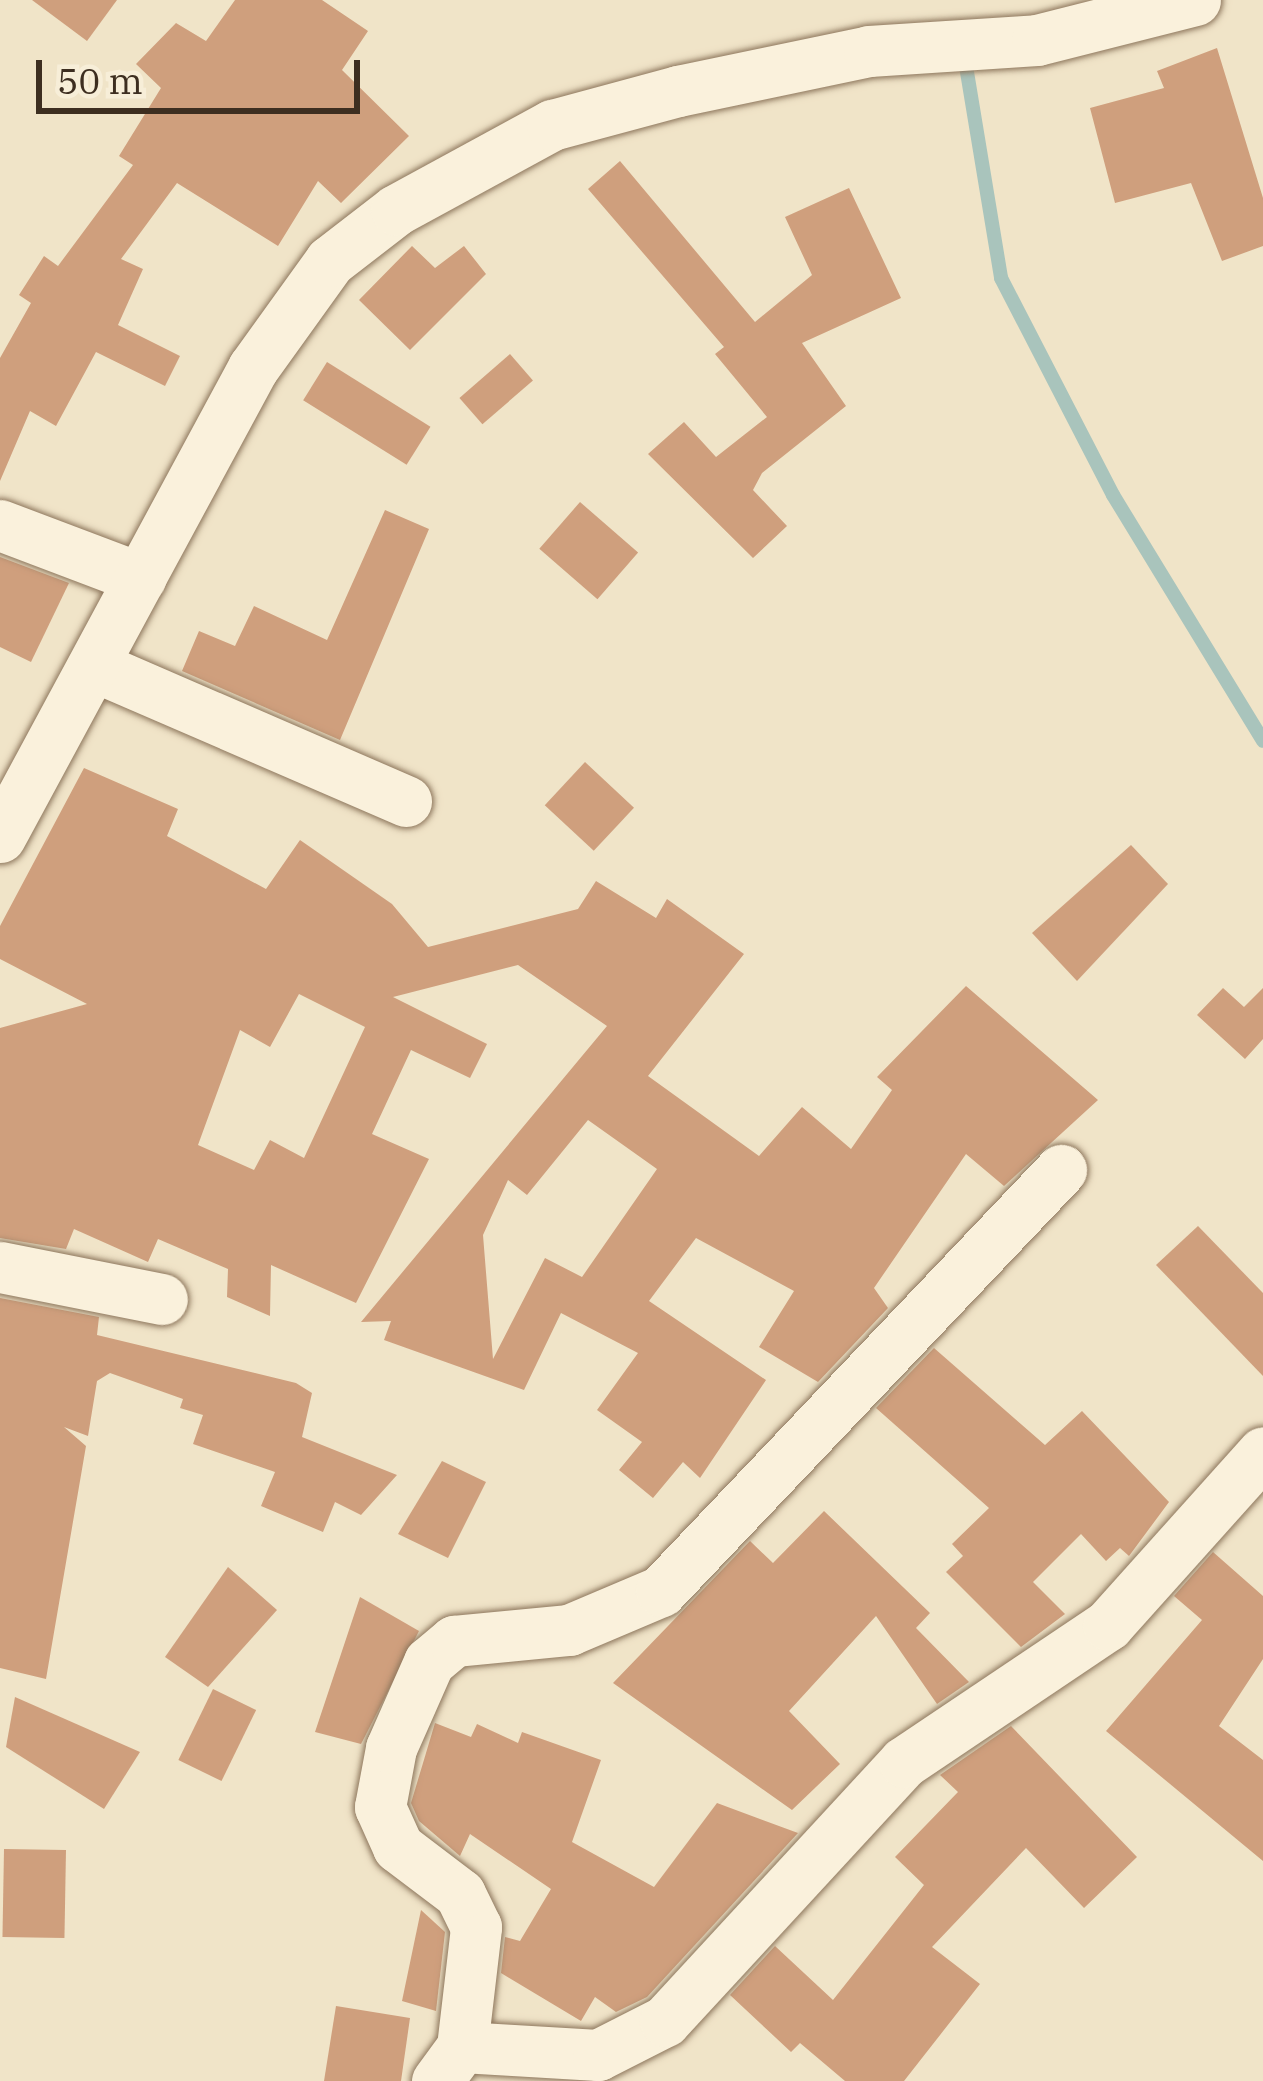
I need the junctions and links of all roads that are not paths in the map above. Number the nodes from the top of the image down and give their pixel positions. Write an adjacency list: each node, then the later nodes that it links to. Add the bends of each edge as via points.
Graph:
1 (1195, 0): 3 (street, via 1037,40 869,51 678,91 552,125 494,154 330,262 253,368)
2 (0, 525): 3 (street)
3 (140, 578): 4 (street)
4 (94, 666): 5 (street); 6 (street)
5 (406, 801)
6 (0, 837)
7 (1061, 1170): 11 (street, via 662,1591 569,1630 454,1641 429,1662 391,1748 380,1807 398,1847 460,1894 476,1927)
8 (0, 1267): 9 (street)
9 (162, 1299)
10 (1263, 1452): 11 (street, via 1108,1625 904,1762 665,2021 598,2055)
11 (450, 2064)

